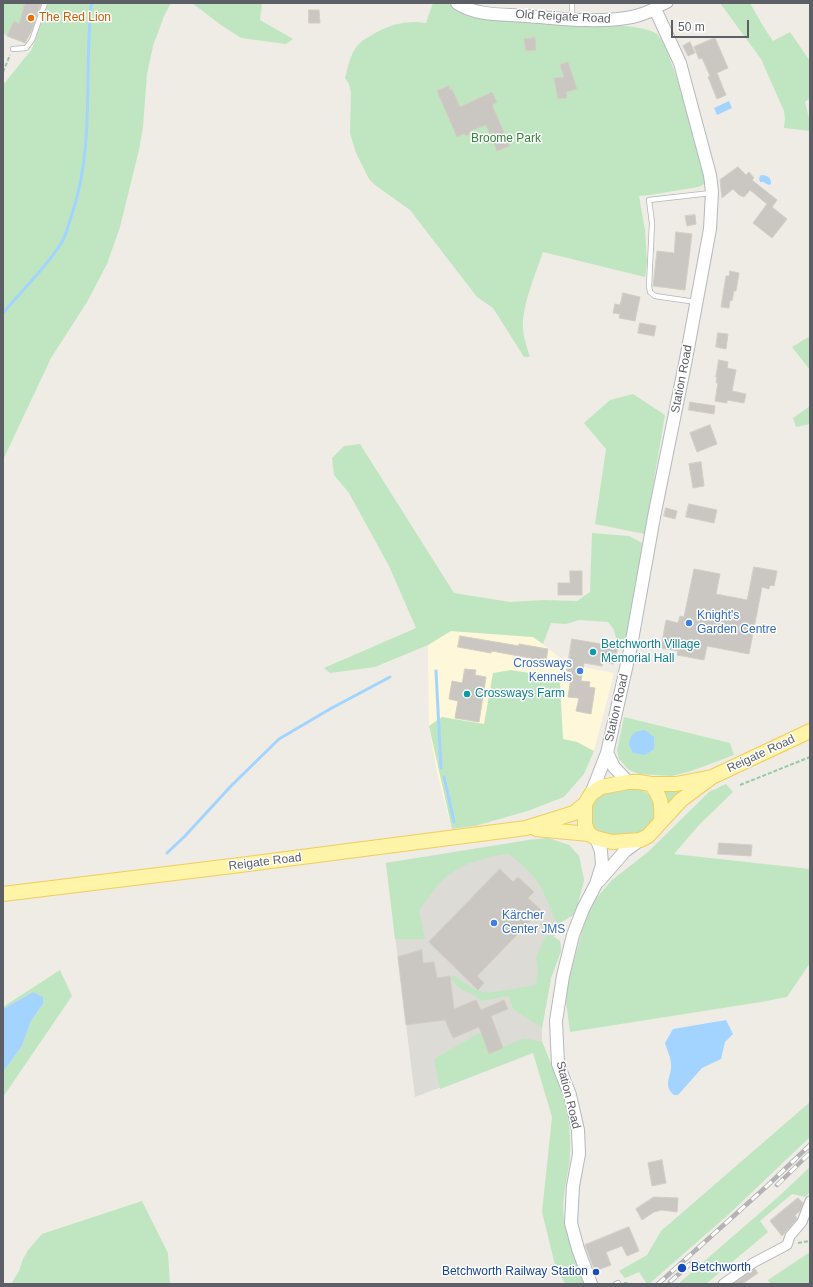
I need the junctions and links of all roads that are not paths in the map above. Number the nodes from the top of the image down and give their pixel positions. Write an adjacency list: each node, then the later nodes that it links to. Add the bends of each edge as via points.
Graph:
1 (44, 3): 7 (lane, via 32,40 26,48)
2 (457, 3): 6 (street, Old Reigate Road, via 471,10 494,14)
3 (572, 3): 6 (lane)
4 (668, 3): 5 (street, Old Reigate Road)
5 (655, 9): 6 (street, Old Reigate Road, via 620,19); 8 (street, Station Road, via 683,72 708,162)
6 (572, 20)
7 (13, 48)
8 (712, 192): 9 (street, Station Road, via 710,229); 9 (lane, via 648,200 652,222 650,292 655,296)
9 (697, 302): 11 (street, Station Road, via 631,646)
10 (810, 731): 12 (main road, Reigate Road)
11 (607, 753): 13 (street, Station Road, via 614,767); 15 (street, Station Road)
12 (712, 777): 14 (main road, Reigate Road, via 676,784); 16 (main road, Reigate Road, via 682,800)
13 (628, 782): 14 (main road); 15 (main road, via 601,787)
14 (651, 784): 16 (main road, via 659,795 662,808)
15 (588, 799): 17 (main road, Reigate Road, via 574,813); 18 (main road, via 585,825)
16 (661, 822): 19 (main road, via 648,836)
17 (526, 828): 18 (main road, Reigate Road); 21 (main road, Reigate Road)
18 (592, 836): 19 (main road, via 612,842); 20 (street, Station Road, via 601,851 602,865)
19 (640, 840): 20 (street, Station Road, via 625,851)
20 (596, 884): 23 (street, Station Road, via 573,935 556,1021 558,1064 570,1095 578,1130 579,1154 573,1186 571,1223)
21 (3, 894)
22 (810, 1201): 24 (street, via 802,1222 790,1236 787,1245 753,1263)
23 (590, 1284)
24 (723, 1284)

